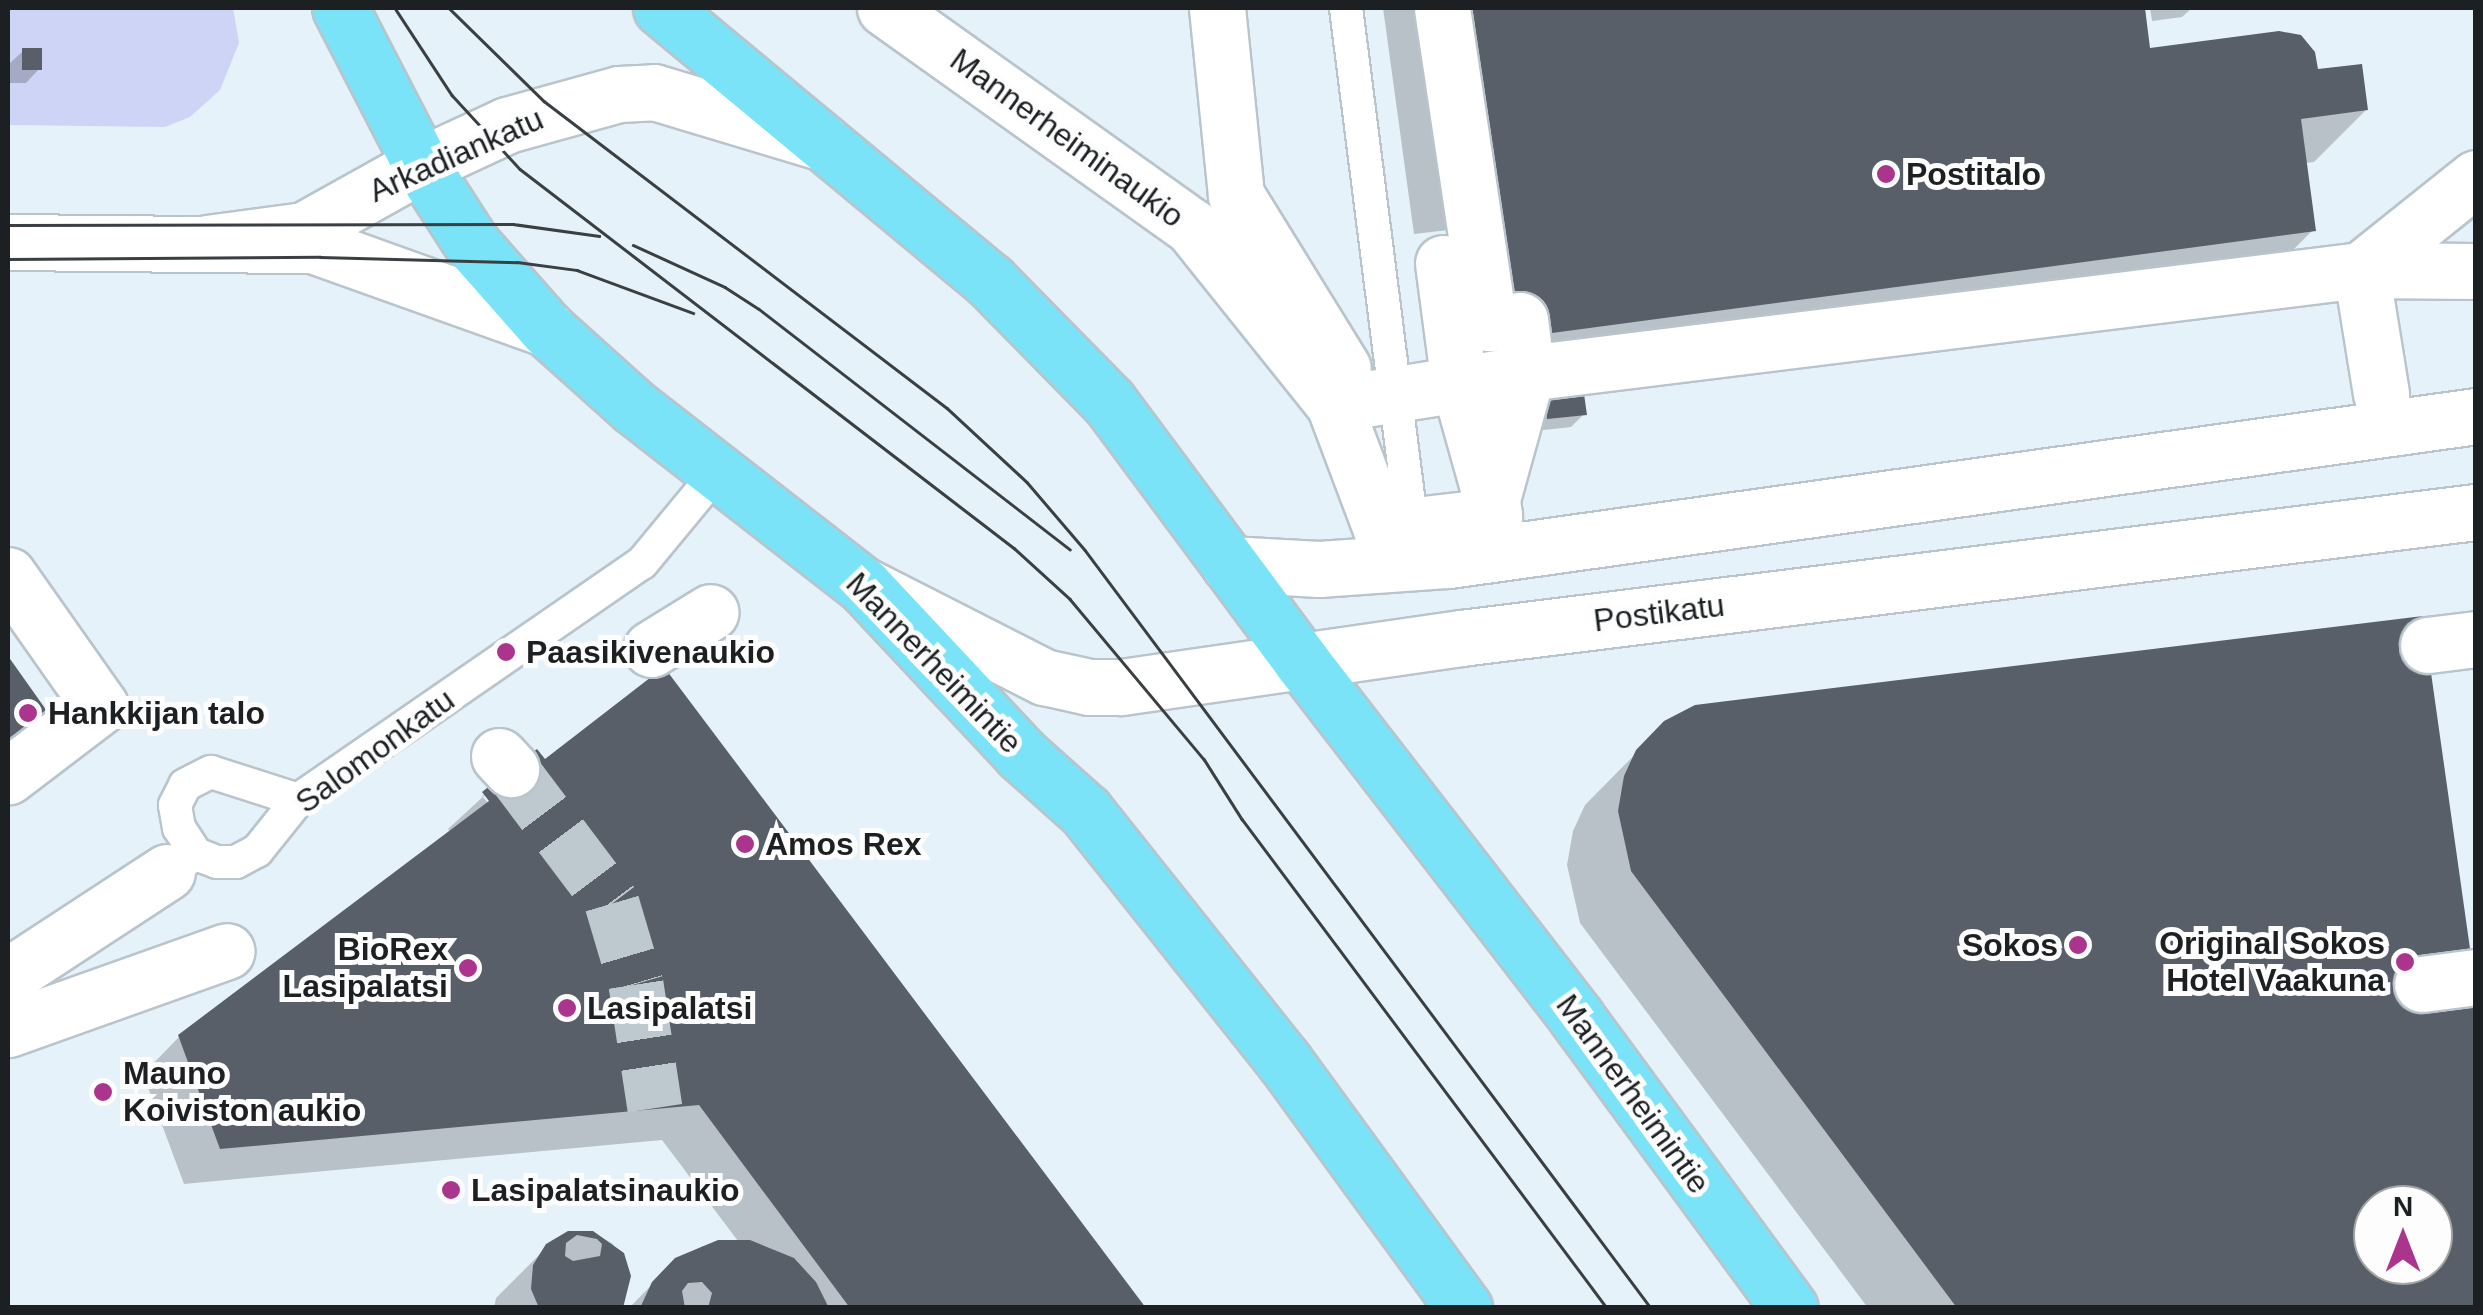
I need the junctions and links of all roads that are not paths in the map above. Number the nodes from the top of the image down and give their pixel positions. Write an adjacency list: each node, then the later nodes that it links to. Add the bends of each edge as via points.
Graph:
1 (340, 8): 9 (main road, Mannerheimintie)
2 (662, 8): 8 (main road, Mannerheimintie)
3 (885, 8): 20 (street, Mannerheiminaukio, via 1192,227)
4 (1216, 8): 20 (street, via 1236,194)
5 (1346, 8): 20 (lane, Mannerheiminaukio)
6 (1410, 8): 13 (street)
7 (1442, 8): 13 (street, via 1471,183)
8 (824, 143): 9 (street, Arkadiankatu, via 654,92 618,94 507,125); 26 (main road, Mannerheimintie, via 990,282 1109,402)
9 (421, 165): 12 (street, Arkadiankatu, via 304,230); 16 (main road, Mannerheimintie, via 472,244)
10 (2476, 178): 14 (street)
11 (8, 242): 12 (street, Arkadiankatu)
12 (207, 242): 16 (street, Arkadiankatu, via 312,245)
13 (1462, 256): 17 (street, via 1489,323 1520,320); 18 (street)
14 (2361, 270): 15 (street); 17 (street); 19 (street)
15 (2476, 271)
16 (547, 329): 22 (main road, Mannerheimintie)
17 (1528, 374): 18 (street); 23 (street)
18 (1459, 384): 20 (street); 23 (street)
19 (2381, 394)
20 (1364, 399): 25 (street, Mannerheiminaukio, via 1381,529)
21 (2476, 416): 25 (street, via 1597,542)
22 (718, 470): 28 (main road, Mannerheimintie); 33 (lane, Salomonkatu, via 642,562)
23 (1493, 508): 25 (street, Mannerheiminaukio)
24 (2476, 512): 31 (street, Postikatu)
25 (1413, 533): 26 (street, via 1319,569)
26 (1228, 564): 31 (main road, Mannerheimintie)
27 (8, 576): 32 (street, via 100,706)
28 (864, 586): 31 (street, Postikatu, via 1044,676 1089,687); 40 (main road, Mannerheimintie, via 1135,870)
29 (711, 612): 30 (street)
30 (651, 649)
31 (1302, 662): 41 (main road, Mannerheimintie)
32 (8, 776)
33 (298, 800): 34 (lane, Salomonkatu, via 257,852 236,862); 34 (lane, via 211,772 186,785 175,805)
34 (182, 863): 36 (street)
35 (227, 951): 39 (street)
36 (8, 976)
37 (2476, 977): 38 (street)
38 (2422, 984)
39 (8, 1029)
40 (1464, 1308)
41 (1790, 1308)

